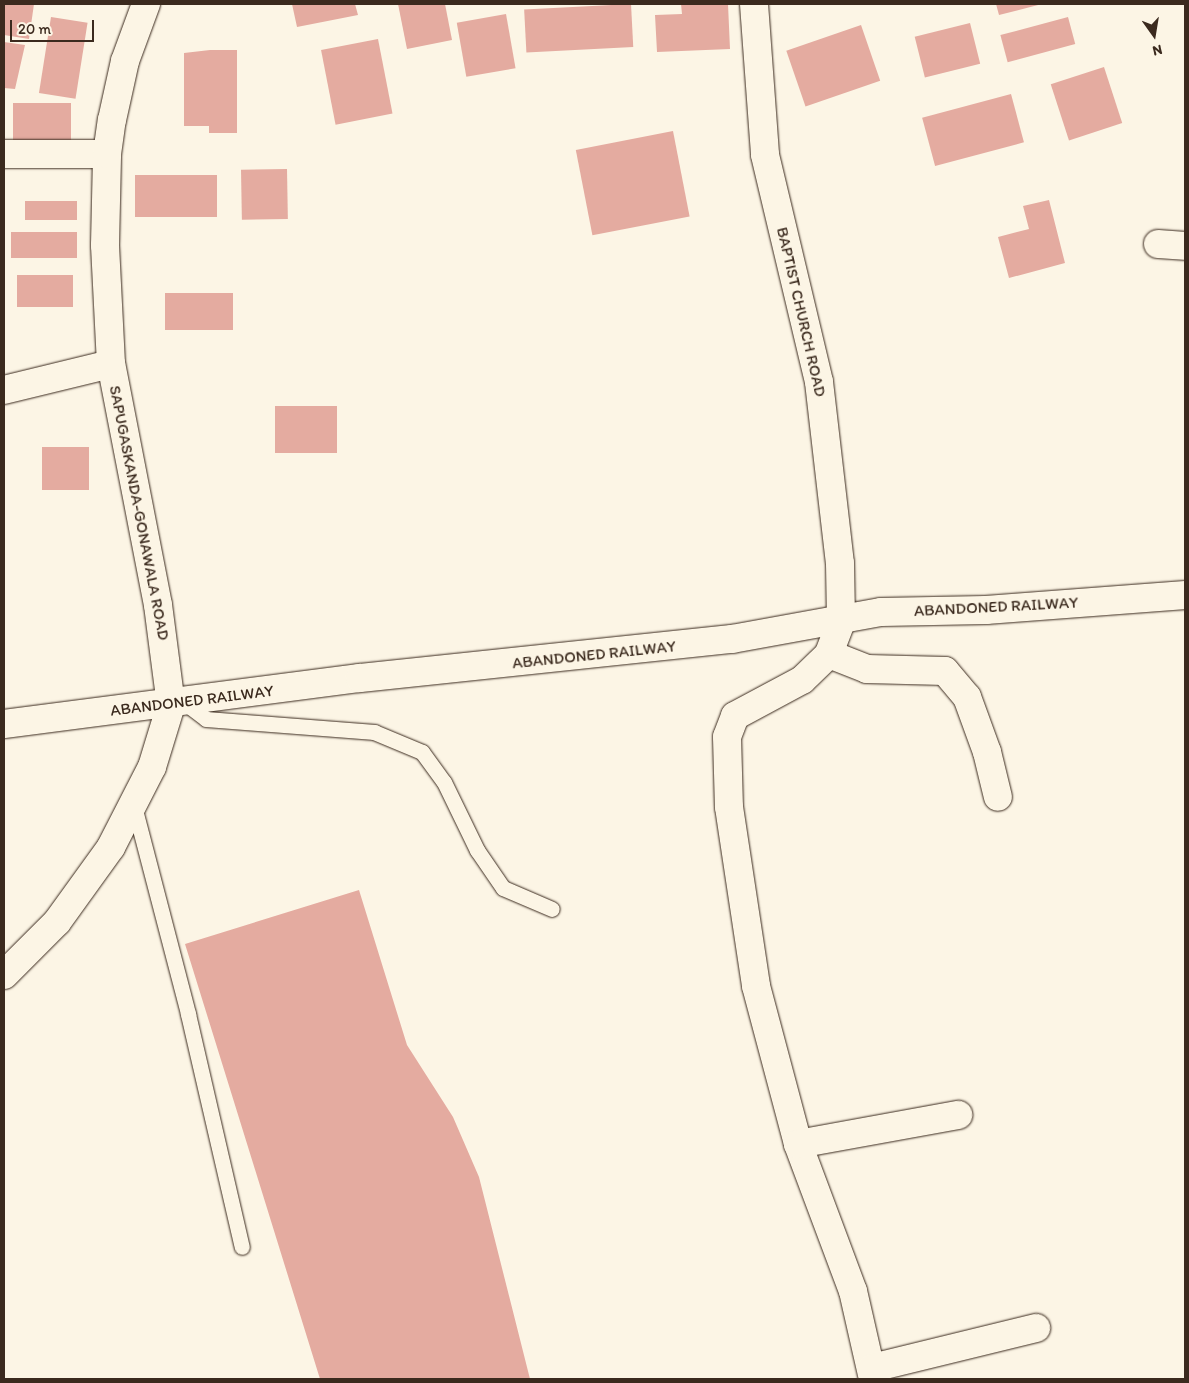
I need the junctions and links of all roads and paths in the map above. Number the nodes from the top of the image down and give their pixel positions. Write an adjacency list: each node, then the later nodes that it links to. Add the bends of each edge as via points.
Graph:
1 (146, 4): 4 (street, SAPUGASKANDA-GONAWALA ROAD, via 125,61)
2 (754, 4): 10 (street, BAPTIST CHURCH ROAD, via 765,155 819,382 840,563)
3 (4, 154): 4 (street)
4 (107, 154): 7 (street, SAPUGASKANDA-GONAWALA ROAD, via 105,245)
5 (1158, 244): 6 (street)
6 (1185, 246)
7 (111, 364): 8 (street); 12 (street, SAPUGASKANDA-GONAWALA ROAD)
8 (4, 390)
9 (1185, 595): 10 (street, ABANDONED RAILWAY, via 986,610 881,612)
10 (841, 622): 11 (street); 12 (street, ABANDONED RAILWAY, via 732,639 360,678)
11 (828, 654): 14 (street, via 867,669 945,671 967,697 987,752); 19 (street, via 802,680 735,716 727,737 729,807 756,986)
12 (178, 704): 13 (street, ABANDONED RAILWAY); 15 (street, SAPUGASKANDA-GONAWALA ROAD, via 152,767); 16 (lane, via 206,719 374,732 422,752 444,782 477,850 503,888)
13 (4, 724)
14 (998, 797)
15 (133, 802): 17 (street, SAPUGASKANDA-GONAWALA ROAD, via 126,820 92,876 57,922); 20 (lane, via 198,1052)
16 (552, 909)
17 (4, 975)
18 (958, 1115): 19 (street)
19 (798, 1144): 22 (street, via 854,1291)
20 (242, 1247)
21 (1036, 1328): 22 (street)
22 (873, 1374)

